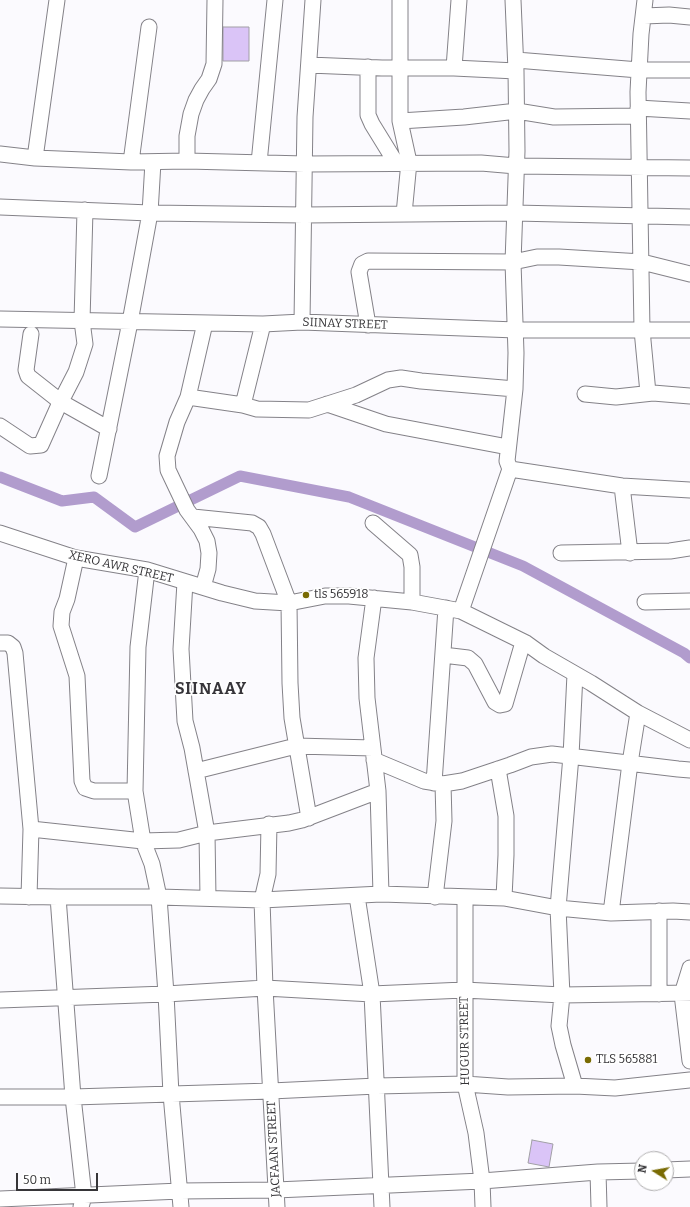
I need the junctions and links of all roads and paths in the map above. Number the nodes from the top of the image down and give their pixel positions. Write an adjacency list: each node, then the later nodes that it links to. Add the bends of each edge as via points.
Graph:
1 (57, 0): 24 (street)
2 (215, 0): 25 (street, via 214,64 191,114 187,136)
3 (275, 0): 29 (street)
4 (313, 0): 12 (street)
5 (400, 0): 15 (street)
6 (459, 0): 16 (street)
7 (513, 0): 13 (street)
8 (645, 0): 9 (street)
9 (644, 16): 10 (street); 17 (street)
10 (690, 17)
11 (149, 27): 26 (street)
12 (309, 65): 14 (street); 30 (street)
13 (516, 66): 16 (street); 17 (street); 19 (street)
14 (368, 67): 15 (street); 28 (street, via 368,115 372,124)
15 (399, 68): 16 (street); 22 (street)
16 (454, 68)
17 (639, 70): 18 (street); 21 (street)
18 (690, 70)
19 (517, 111): 21 (street, via 554,116); 22 (street); 31 (street)
20 (690, 111): 21 (street)
21 (638, 112): 32 (street)
22 (400, 121): 28 (street)
23 (0, 154): 24 (street)
24 (35, 158): 26 (street)
25 (187, 161): 27 (street); 29 (street)
26 (131, 162): 27 (street)
27 (153, 162): 36 (street)
28 (403, 162): 30 (street); 31 (street); 38 (street)
29 (259, 163): 30 (street)
30 (305, 164): 39 (street)
31 (516, 166): 32 (street); 37 (street)
32 (640, 166): 33 (street); 40 (street)
33 (690, 168)
34 (0, 207): 35 (street)
35 (85, 210): 36 (street); 46 (street)
36 (150, 213): 39 (street); 47 (street)
37 (515, 213): 38 (street); 40 (street); 42 (street)
38 (404, 214): 39 (street)
39 (304, 215): 48 (street)
40 (640, 216): 41 (street); 43 (street)
41 (690, 217)
42 (513, 262): 43 (street, via 548,256); 51 (street, via 368,261 362,264 359,272); 52 (street)
43 (642, 262): 44 (street); 53 (street)
44 (690, 274)
45 (0, 319): 46 (street, SIINAY STREET)
46 (82, 321): 47 (street, SIINAY STREET); 61 (street, via 86,344)
47 (130, 322): 49 (street, SIINAY STREET); 65 (street)
48 (302, 322): 50 (street, SIINAY STREET); 51 (street, SIINAY STREET)
49 (205, 323): 50 (street, SIINAY STREET); 59 (street)
50 (263, 324): 63 (street)
51 (368, 325): 52 (street, SIINAY STREET)
52 (516, 330): 53 (street, SIINAY STREET); 56 (street)
53 (642, 330): 54 (street, SIINAY STREET); 57 (street)
54 (690, 330)
55 (31, 334): 61 (street, via 26,370 28,376)
56 (515, 390): 62 (street, via 401,378 388,380 356,395); 66 (street)
57 (648, 393): 58 (street, via 616,397); 60 (street)
58 (585, 394)
59 (188, 396): 63 (street); 71 (street, via 167,456 168,470)
60 (690, 396)
61 (61, 402): 64 (street, via 41,445 30,446); 65 (street)
62 (327, 404): 63 (street, via 309,410 257,409); 66 (street, via 386,424)
63 (243, 405)
64 (0, 426)
65 (109, 428): 68 (street)
66 (508, 447): 67 (street, via 507,461)
67 (510, 469): 69 (street); 86 (street, via 474,572)
68 (99, 476)
69 (622, 486): 70 (street); 76 (street)
70 (690, 490)
71 (190, 513): 80 (street, via 207,541 208,569); 85 (street, via 252,523 259,527)
72 (373, 523): 83 (street, via 410,555)
73 (0, 533): 77 (street, XERO AWR STREET)
74 (690, 548): 76 (street)
75 (561, 553): 76 (street)
76 (630, 553)
77 (76, 558): 78 (street, XERO AWR STREET); 101 (street, via 62,612 61,626 78,676 82,781 85,788 94,790)
78 (147, 570): 79 (street, XERO AWR STREET); 101 (street, via 138,647)
79 (185, 582): 80 (street, XERO AWR STREET); 99 (street, via 181,649 185,721)
80 (203, 587): 85 (street, XERO AWR STREET, via 255,601)
81 (374, 598): 83 (street, XERO AWR STREET); 85 (street, XERO AWR STREET, via 325,596); 94 (street, via 366,658)
82 (690, 601): 84 (street)
83 (412, 602): 86 (street, XERO AWR STREET)
84 (645, 602)
85 (290, 603): 93 (street, via 292,718)
86 (454, 610): 87 (street, XERO AWR STREET); 89 (street)
87 (523, 642): 89 (street, via 505,704 500,705 495,702 475,664 468,658); 90 (street, XERO AWR STREET)
88 (0, 643): 105 (street, via 8,643 15,653)
89 (443, 655): 100 (street)
90 (575, 674): 91 (street, XERO AWR STREET); 95 (street)
91 (638, 713): 92 (street, XERO AWR STREET); 96 (street)
92 (690, 740)
93 (296, 746): 94 (street); 99 (street); 103 (street)
94 (373, 754): 100 (street, via 424,781); 102 (street)
95 (571, 756): 96 (street); 97 (street, via 540,755); 119 (street)
96 (630, 764): 98 (street); 122 (street)
97 (498, 769): 100 (street, via 462,781); 117 (street, via 506,816)
98 (690, 770)
99 (196, 771): 106 (street)
100 (438, 783): 111 (street, via 444,821)
101 (135, 791): 107 (street)
102 (378, 791): 103 (street); 108 (street)
103 (308, 818): 104 (street, via 289,823)
104 (269, 824): 106 (street); 118 (street, JACFAAN STREET, via 268,874)
105 (31, 828): 107 (street); 112 (street)
106 (207, 833): 107 (street, via 179,840); 116 (street)
107 (143, 841): 114 (street, via 152,864)
108 (382, 894): 110 (street); 111 (street)
109 (0, 896): 112 (street)
110 (357, 896): 118 (street); 128 (street)
111 (435, 896): 115 (street)
112 (29, 897): 113 (street)
113 (58, 897): 114 (street); 131 (street)
114 (158, 897): 116 (street); 127 (street)
115 (465, 897): 117 (street); 125 (street, HUGUR STREET)
116 (208, 898): 118 (street)
117 (504, 898): 119 (street)
118 (262, 900): 124 (street, JACFAAN STREET)
119 (558, 908): 122 (street); 130 (street)
120 (660, 911): 121 (street); 122 (street); 129 (street)
121 (690, 912)
122 (611, 913)
123 (690, 968): 126 (street)
124 (265, 988): 127 (street); 128 (street); 138 (street, JACFAAN STREET)
125 (464, 990): 128 (street); 130 (street); 135 (street, HUGUR STREET)
126 (686, 993): 129 (street); 133 (street)
127 (166, 994): 131 (street); 139 (street)
128 (372, 994): 136 (street)
129 (659, 994): 130 (street)
130 (562, 995): 137 (street, via 559,1026)
131 (67, 998): 132 (street); 141 (street)
132 (0, 1000)
133 (690, 1061)
134 (690, 1080): 137 (street, via 615,1088)
135 (464, 1084): 136 (street); 137 (street, via 508,1087); 146 (street, HUGUR STREET, via 476,1134)
136 (377, 1086): 138 (street); 147 (street)
137 (575, 1086)
138 (271, 1091): 139 (street); 148 (street, JACFAAN STREET)
139 (171, 1094): 141 (street); 149 (street)
140 (0, 1097): 141 (street)
141 (73, 1097): 151 (street)
142 (690, 1169): 143 (street)
143 (674, 1170)
144 (634, 1171): 145 (street)
145 (598, 1172): 146 (street); 156 (street)
146 (482, 1181): 147 (street); 155 (street, HUGUR STREET)
147 (380, 1185): 148 (street); 154 (street)
148 (276, 1190): 149 (street); 153 (street, JACFAAN STREET)
149 (180, 1191): 151 (street); 152 (street)
150 (0, 1199): 151 (street)
151 (82, 1202)
152 (180, 1207)
153 (277, 1207)
154 (382, 1207)
155 (483, 1207)
156 (599, 1207)

